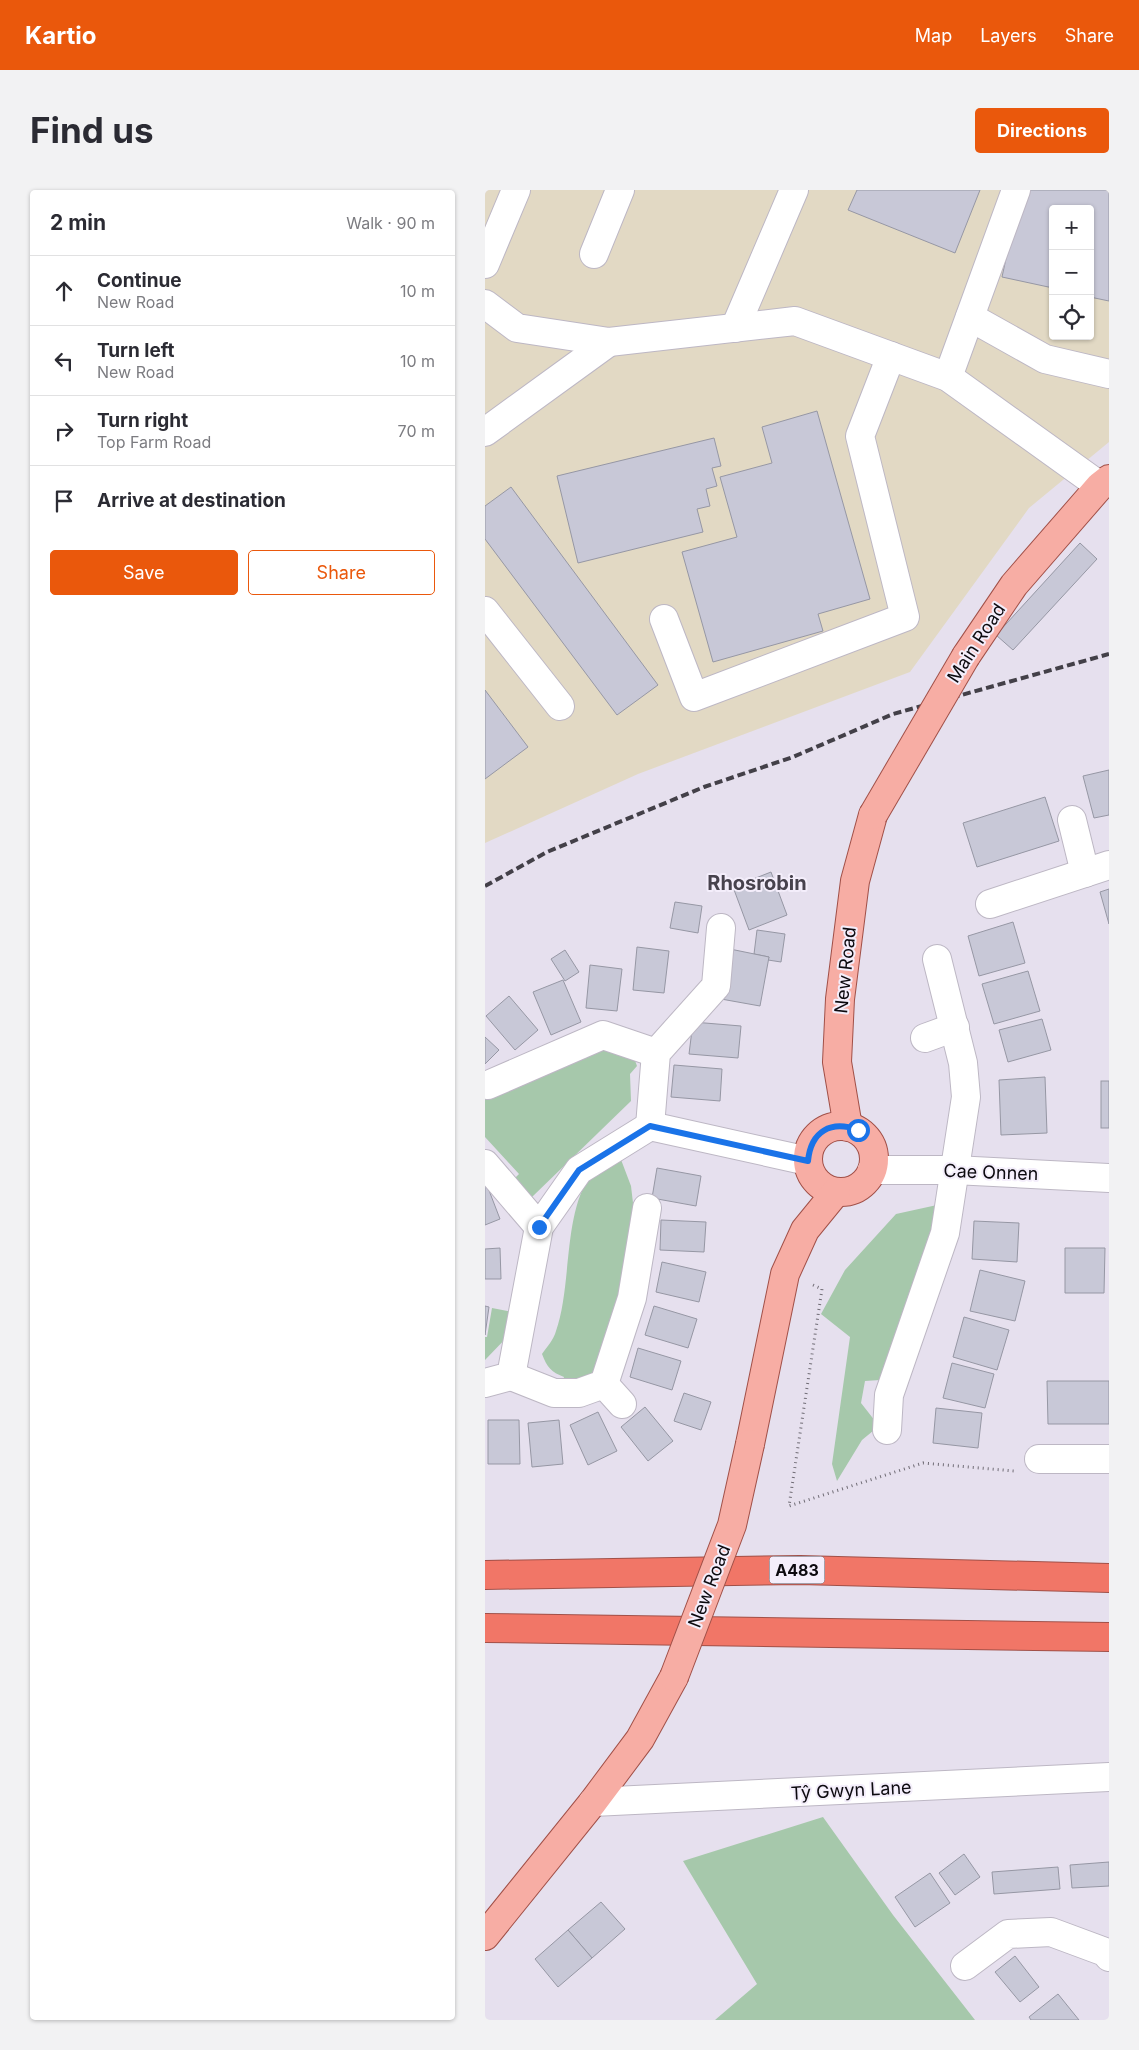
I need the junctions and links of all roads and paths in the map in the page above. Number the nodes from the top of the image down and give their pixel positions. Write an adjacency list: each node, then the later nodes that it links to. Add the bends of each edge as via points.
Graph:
1 (516, 190): 6 (street)
2 (620, 190): 5 (street)
3 (794, 190): 9 (street)
4 (1016, 190): 8 (street)
5 (594, 254)
6 (485, 264)
7 (485, 304): 10 (street, via 517,328)
8 (970, 317): 12 (street, via 1045,359); 13 (street)
9 (735, 328): 10 (street); 11 (street, via 795,321)
10 (609, 342): 14 (street)
11 (891, 356): 13 (street); 17 (street, via 860,436 905,617 694,697)
12 (1109, 374)
13 (948, 377): 15 (street)
14 (485, 432)
15 (1104, 482): 19 (main road, Main Road, bridge, via 1013,585 966,656)
16 (485, 611): 18 (street)
17 (664, 619)
18 (561, 706)
19 (873, 815): 30 (main road, New Road, via 855,881 840,999 837,1062)
20 (1072, 820): 21 (street)
21 (1097, 869): 22 (street)
22 (990, 904)
23 (721, 928): 27 (street, via 715,986)
24 (937, 959): 25 (street)
25 (955, 1027): 26 (street); 34 (street, via 966,1097)
26 (925, 1038)
27 (656, 1053): 28 (street, via 603,1035); 29 (street)
28 (488, 1085)
29 (650, 1126): 31 (street); 38 (street, via 579,1170)
30 (847, 1126): 31 (main road, via 819,1134 809,1150); 33 (main road, via 858,1130 873,1148)
31 (808, 1161): 36 (main road, via 817,1181)
32 (485, 1164): 38 (street)
33 (872, 1170): 34 (street, Cae Onnen); 36 (main road, via 859,1187)
34 (954, 1170): 35 (street, Cae Onnen); 40 (street, via 945,1232 881,1394)
35 (1109, 1178)
36 (837, 1192): 48 (main road, New Road, bridge, via 805,1230 785,1274 732,1525 674,1677 639,1739)
37 (647, 1208): 39 (street, via 613,1394 554,1393)
38 (539, 1227): 39 (street)
39 (498, 1380)
40 (887, 1430)
41 (1109, 1458): 42 (street)
42 (1039, 1459)
43 (485, 1575): 44 (highway, A483, via 800,1570)
44 (1109, 1578)
45 (485, 1628): 46 (highway)
46 (1109, 1637)
47 (1109, 1777): 48 (street, Tŷ Gwyn Lane)
48 (593, 1802): 49 (main road, New Road)
49 (485, 1936)
50 (1109, 1957): 51 (street, via 1105,1952 1051,1932 1008,1934)
51 (965, 1966)

